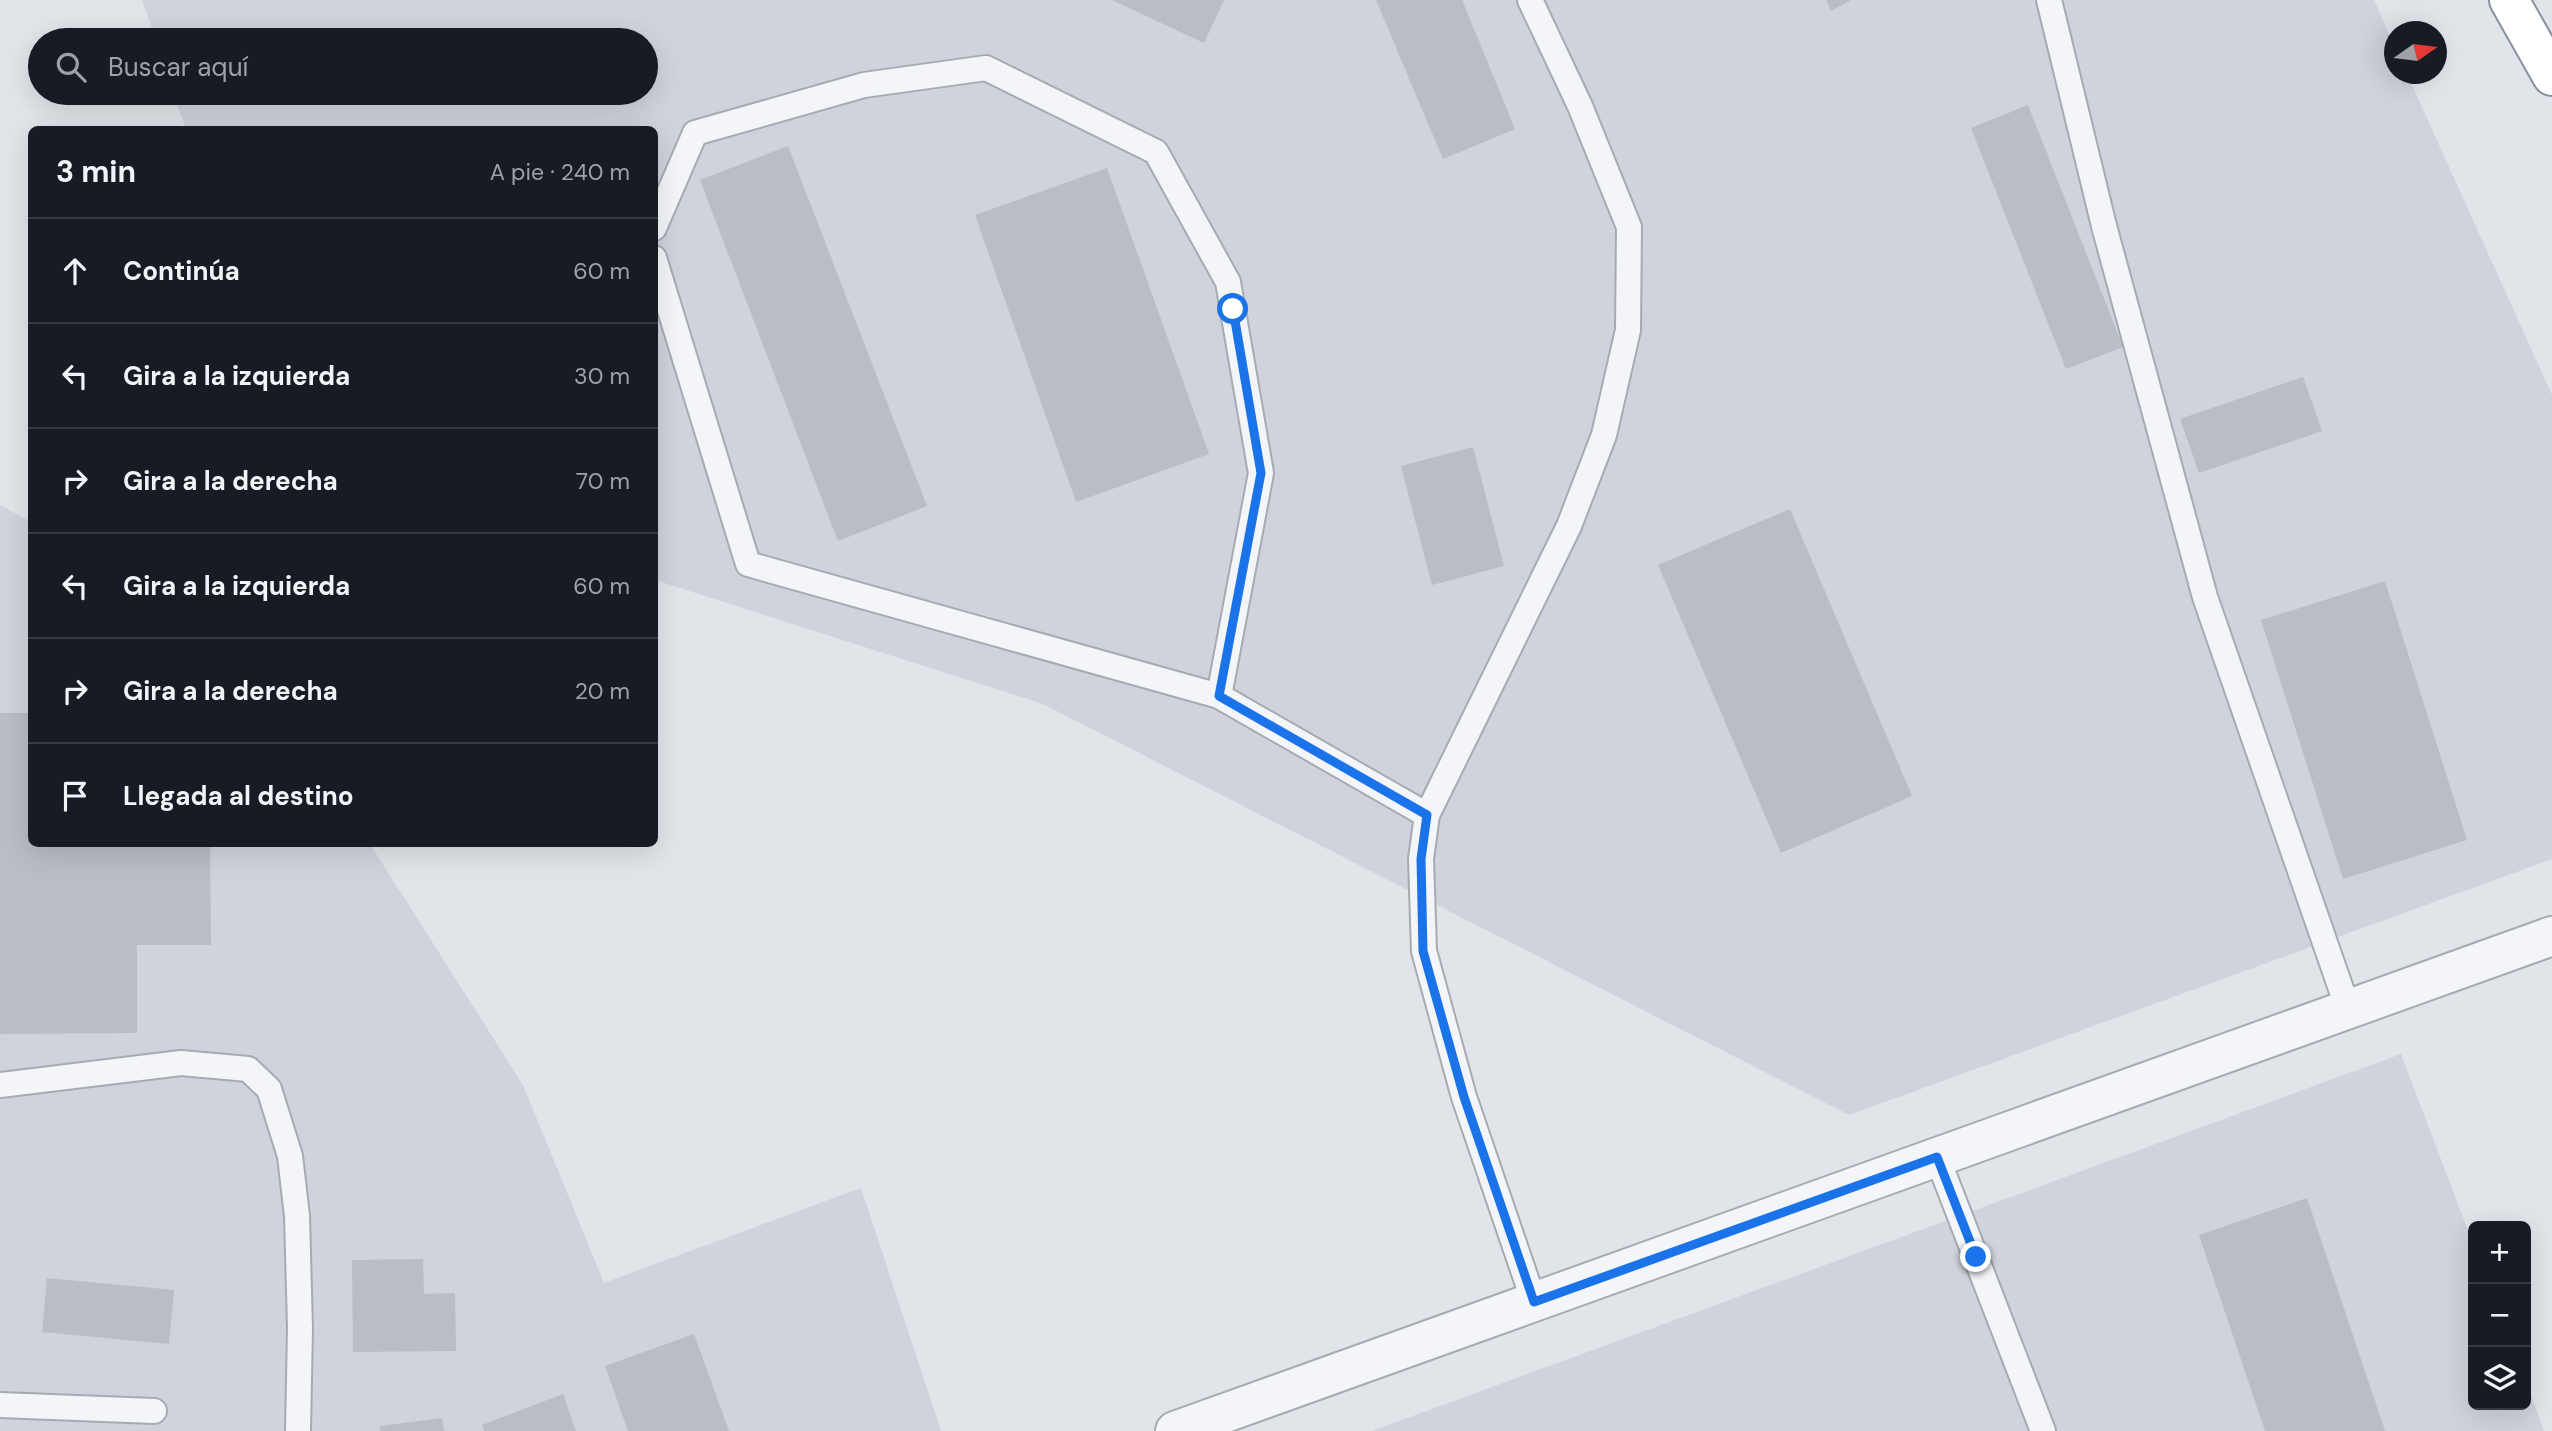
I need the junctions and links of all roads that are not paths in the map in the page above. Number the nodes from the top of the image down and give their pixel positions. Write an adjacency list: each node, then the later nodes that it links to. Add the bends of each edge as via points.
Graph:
1 (1530, 0): 8 (lane, via 1629,227 1628,330 1604,435 1569,527)
2 (2049, 0): 10 (lane, via 2104,226 2205,597)
3 (2509, 0): 4 (highway)
4 (2552, 76)
5 (658, 219): 7 (lane, via 695,134 864,85 986,68 1156,152 1228,282 1261,473)
6 (658, 271): 7 (lane, via 748,564)
7 (1219, 696): 8 (lane)
8 (1427, 815): 13 (lane, via 1421,859 1423,951 1464,1097)
9 (2552, 936): 10 (street)
10 (2348, 1009): 12 (street)
11 (0, 1085): 16 (lane, via 181,1063 248,1069 269,1088 290,1156 297,1216)
12 (1937, 1157): 13 (street); 18 (lane)
13 (1534, 1302): 17 (street)
14 (0, 1405): 15 (lane)
15 (154, 1411)
16 (298, 1431)
17 (1175, 1431)
18 (2043, 1431)

